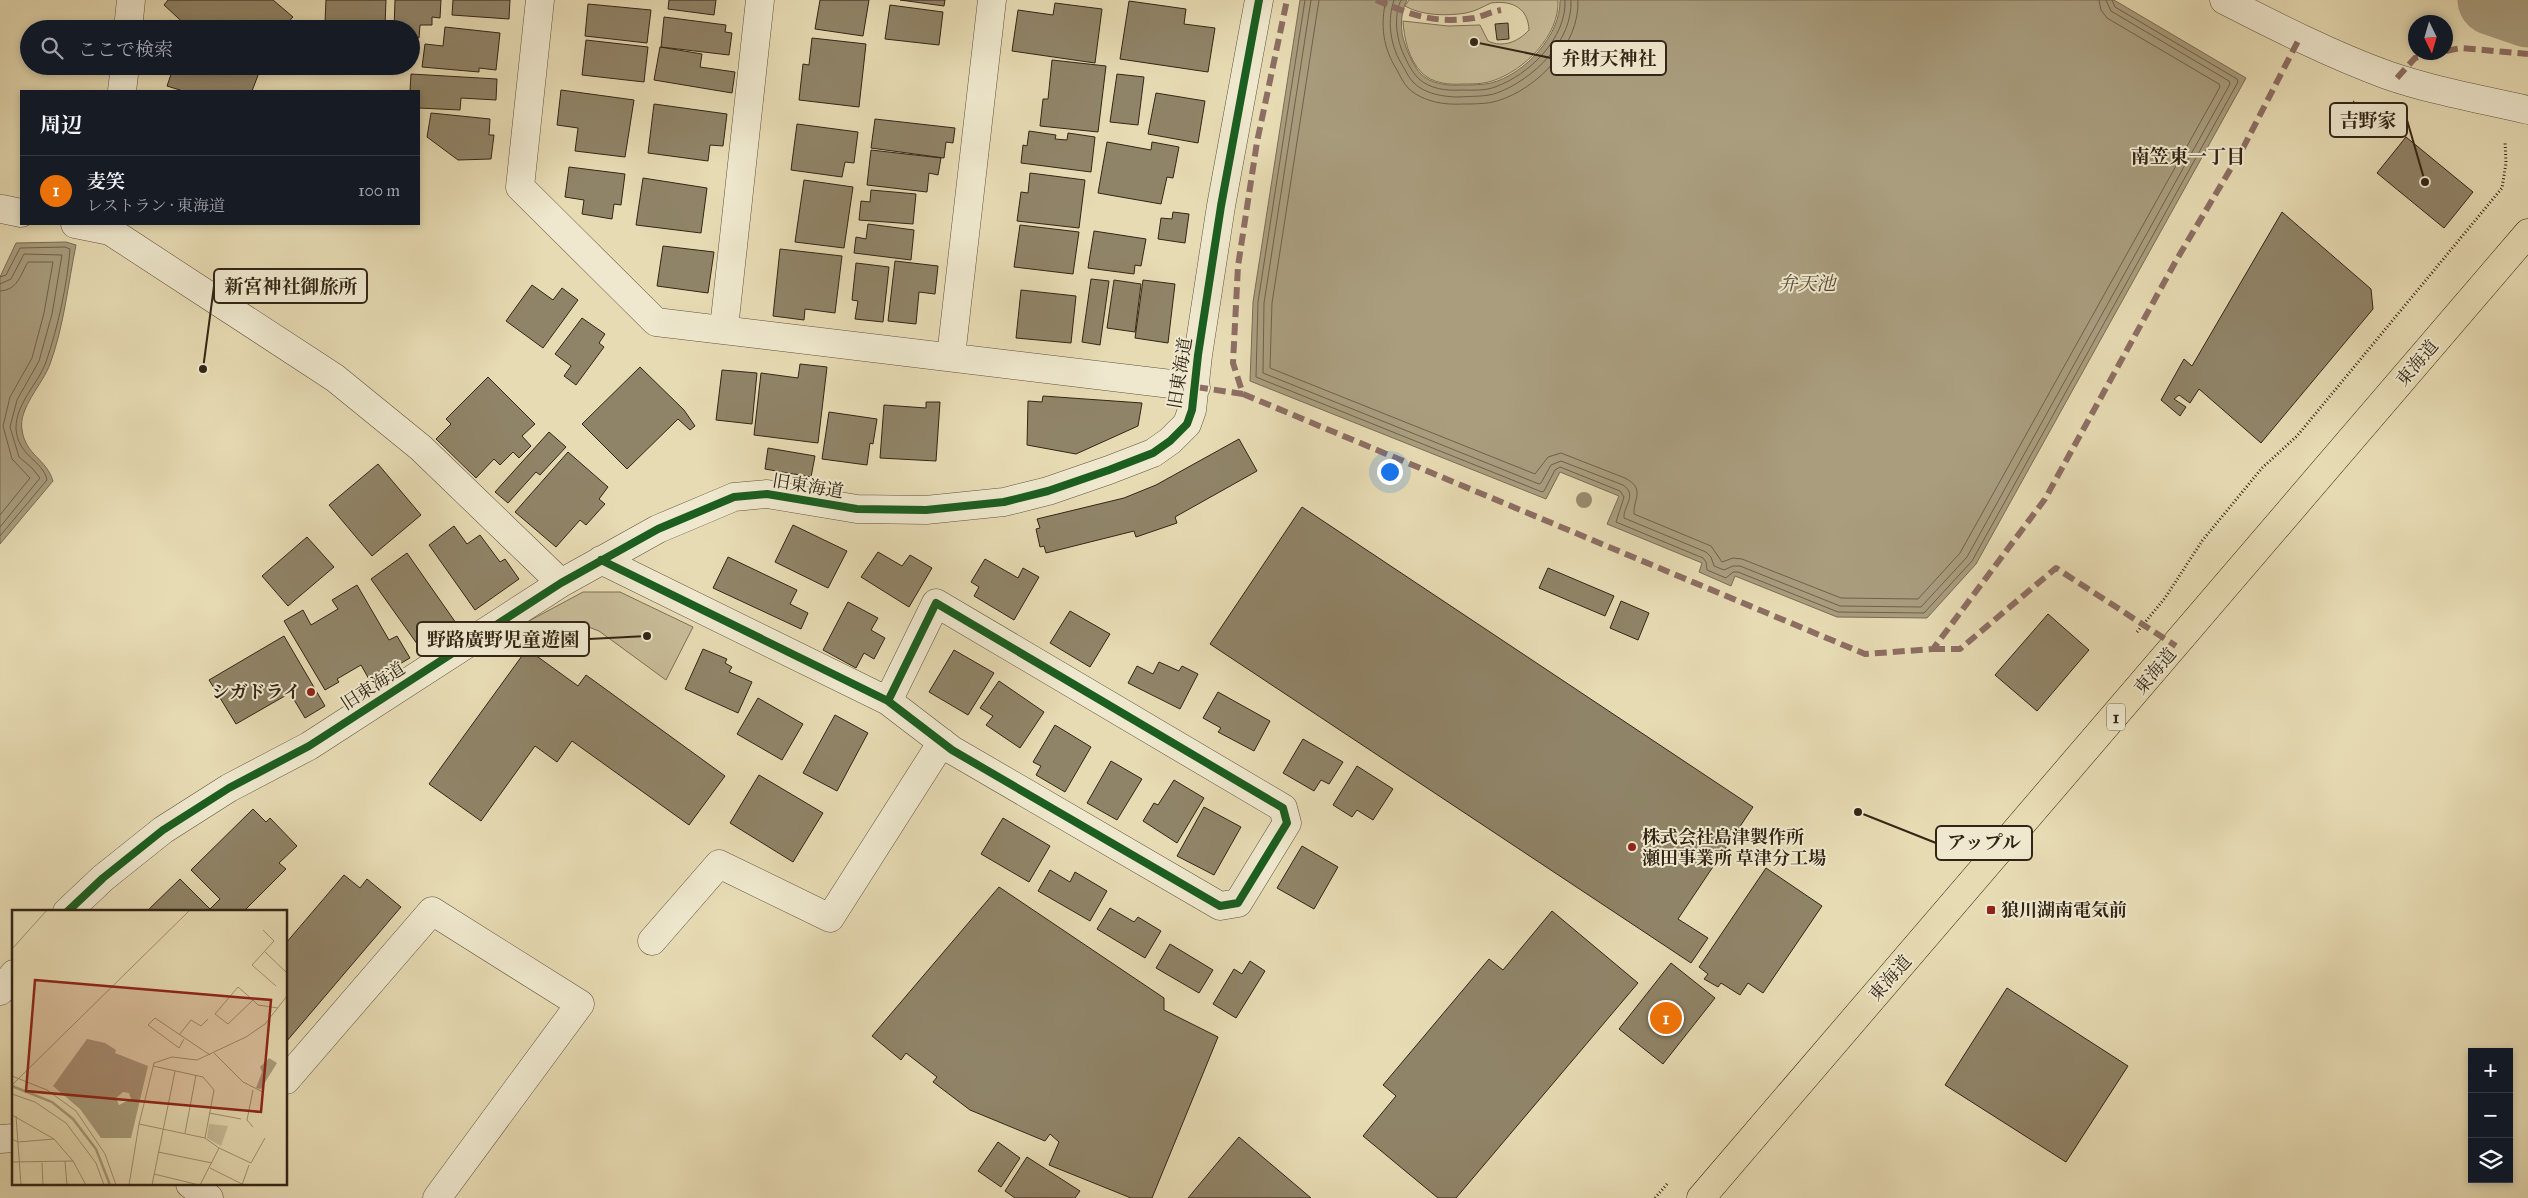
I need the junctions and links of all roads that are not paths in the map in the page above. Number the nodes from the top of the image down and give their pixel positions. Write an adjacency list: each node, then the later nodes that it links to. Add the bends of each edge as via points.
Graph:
1 (131, 0): 7 (street)
2 (540, 0): 14 (street, via 520,187 656,322)
3 (760, 0): 14 (street)
4 (992, 0): 15 (street)
5 (1258, 0): 16 (street, 旧東海道, via 1198,355)
6 (2224, 0): 10 (street, via 2386,74)
7 (129, 20)
8 (124, 75): 9 (street)
9 (122, 90)
10 (2528, 110)
11 (87, 225): 12 (street)
12 (111, 227): 18 (street, via 335,378 421,448)
13 (2528, 233): 27 (highway, 東海道 / 1)
14 (724, 328): 15 (street)
15 (951, 356): 16 (street)
16 (1196, 387): 17 (street, 旧東海道, via 1187,424 1153,453 1048,491 1004,502 926,510 858,509 767,494 734,497 658,529)
17 (601, 560): 18 (street, 旧東海道); 19 (street)
18 (561, 582): 21 (street, 旧東海道, via 308,746 229,788 163,830 129,856)
19 (888, 701): 20 (street); 20 (street, via 936,604 1283,808 1287,823 1238,903 1220,906)
20 (942, 742): 22 (street, via 830,918 719,864)
21 (70, 910)
22 (652, 941)
23 (12, 976): 24 (street)
24 (0, 991)
25 (288, 1078): 26 (street, via 432,911 580,1004)
26 (436, 1198)
27 (1701, 1198)

